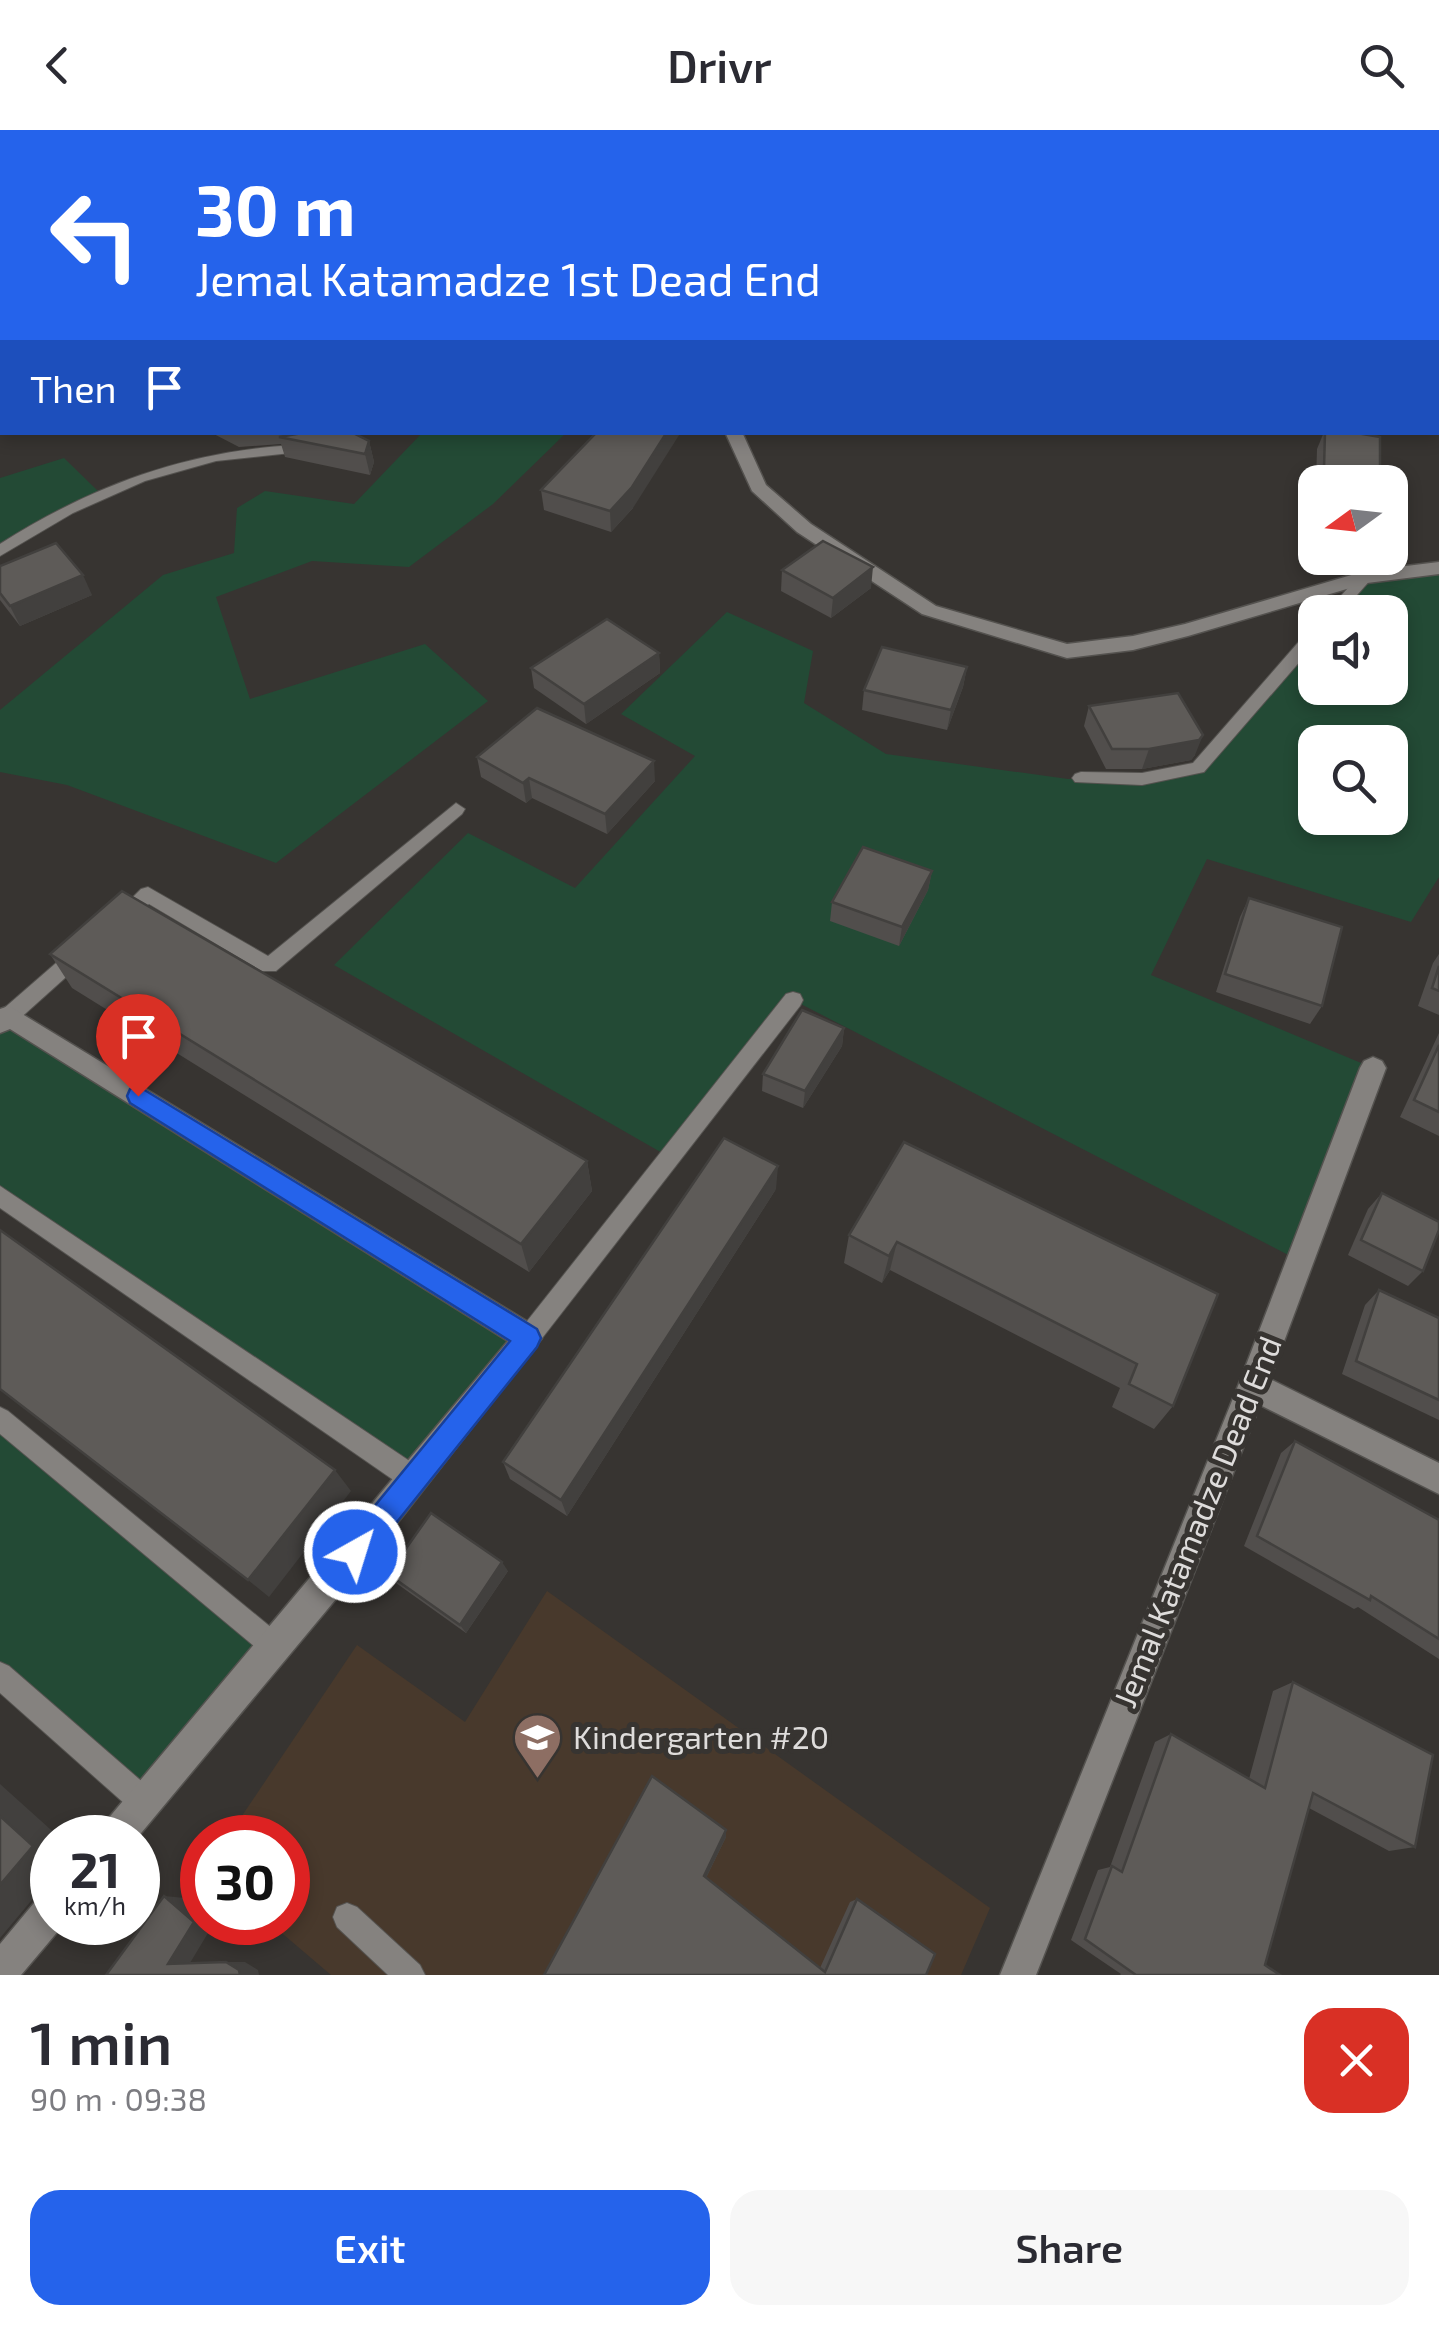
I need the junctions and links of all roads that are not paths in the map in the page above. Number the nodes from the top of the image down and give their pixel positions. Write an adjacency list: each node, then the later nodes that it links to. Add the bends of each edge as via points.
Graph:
1 (734, 435): 5 (street, via 758,487 804,528 913,600 1067,650 1188,630)
2 (295, 449): 3 (lane, via 235,455 140,478 100,493)
3 (0, 551)
4 (1439, 568): 5 (street)
5 (1365, 577): 6 (lane)
6 (1349, 595)
7 (1298, 653): 8 (lane, via 1198,768 1142,779)
8 (1081, 778)
9 (456, 809): 11 (lane, via 270,966 148,894)
10 (792, 1000): 14 (lane)
11 (4, 1019): 14 (street)
12 (1373, 1068): 15 (street, Jemal Katamadze Dead End)
13 (0, 1196): 17 (lane)
14 (528, 1338): 17 (street)
15 (1254, 1386): 18 (street); 27 (street, Jemal Katamadze Dead End)
16 (0, 1420): 19 (lane)
17 (414, 1478): 19 (street)
18 (1439, 1478)
19 (275, 1646): 21 (street)
20 (0, 1675): 21 (lane)
21 (144, 1802): 22 (street)
22 (133, 1815)
23 (348, 1917): 26 (lane)
24 (30, 1936): 25 (street)
25 (0, 1972)
26 (410, 1975)
27 (1018, 1975)

